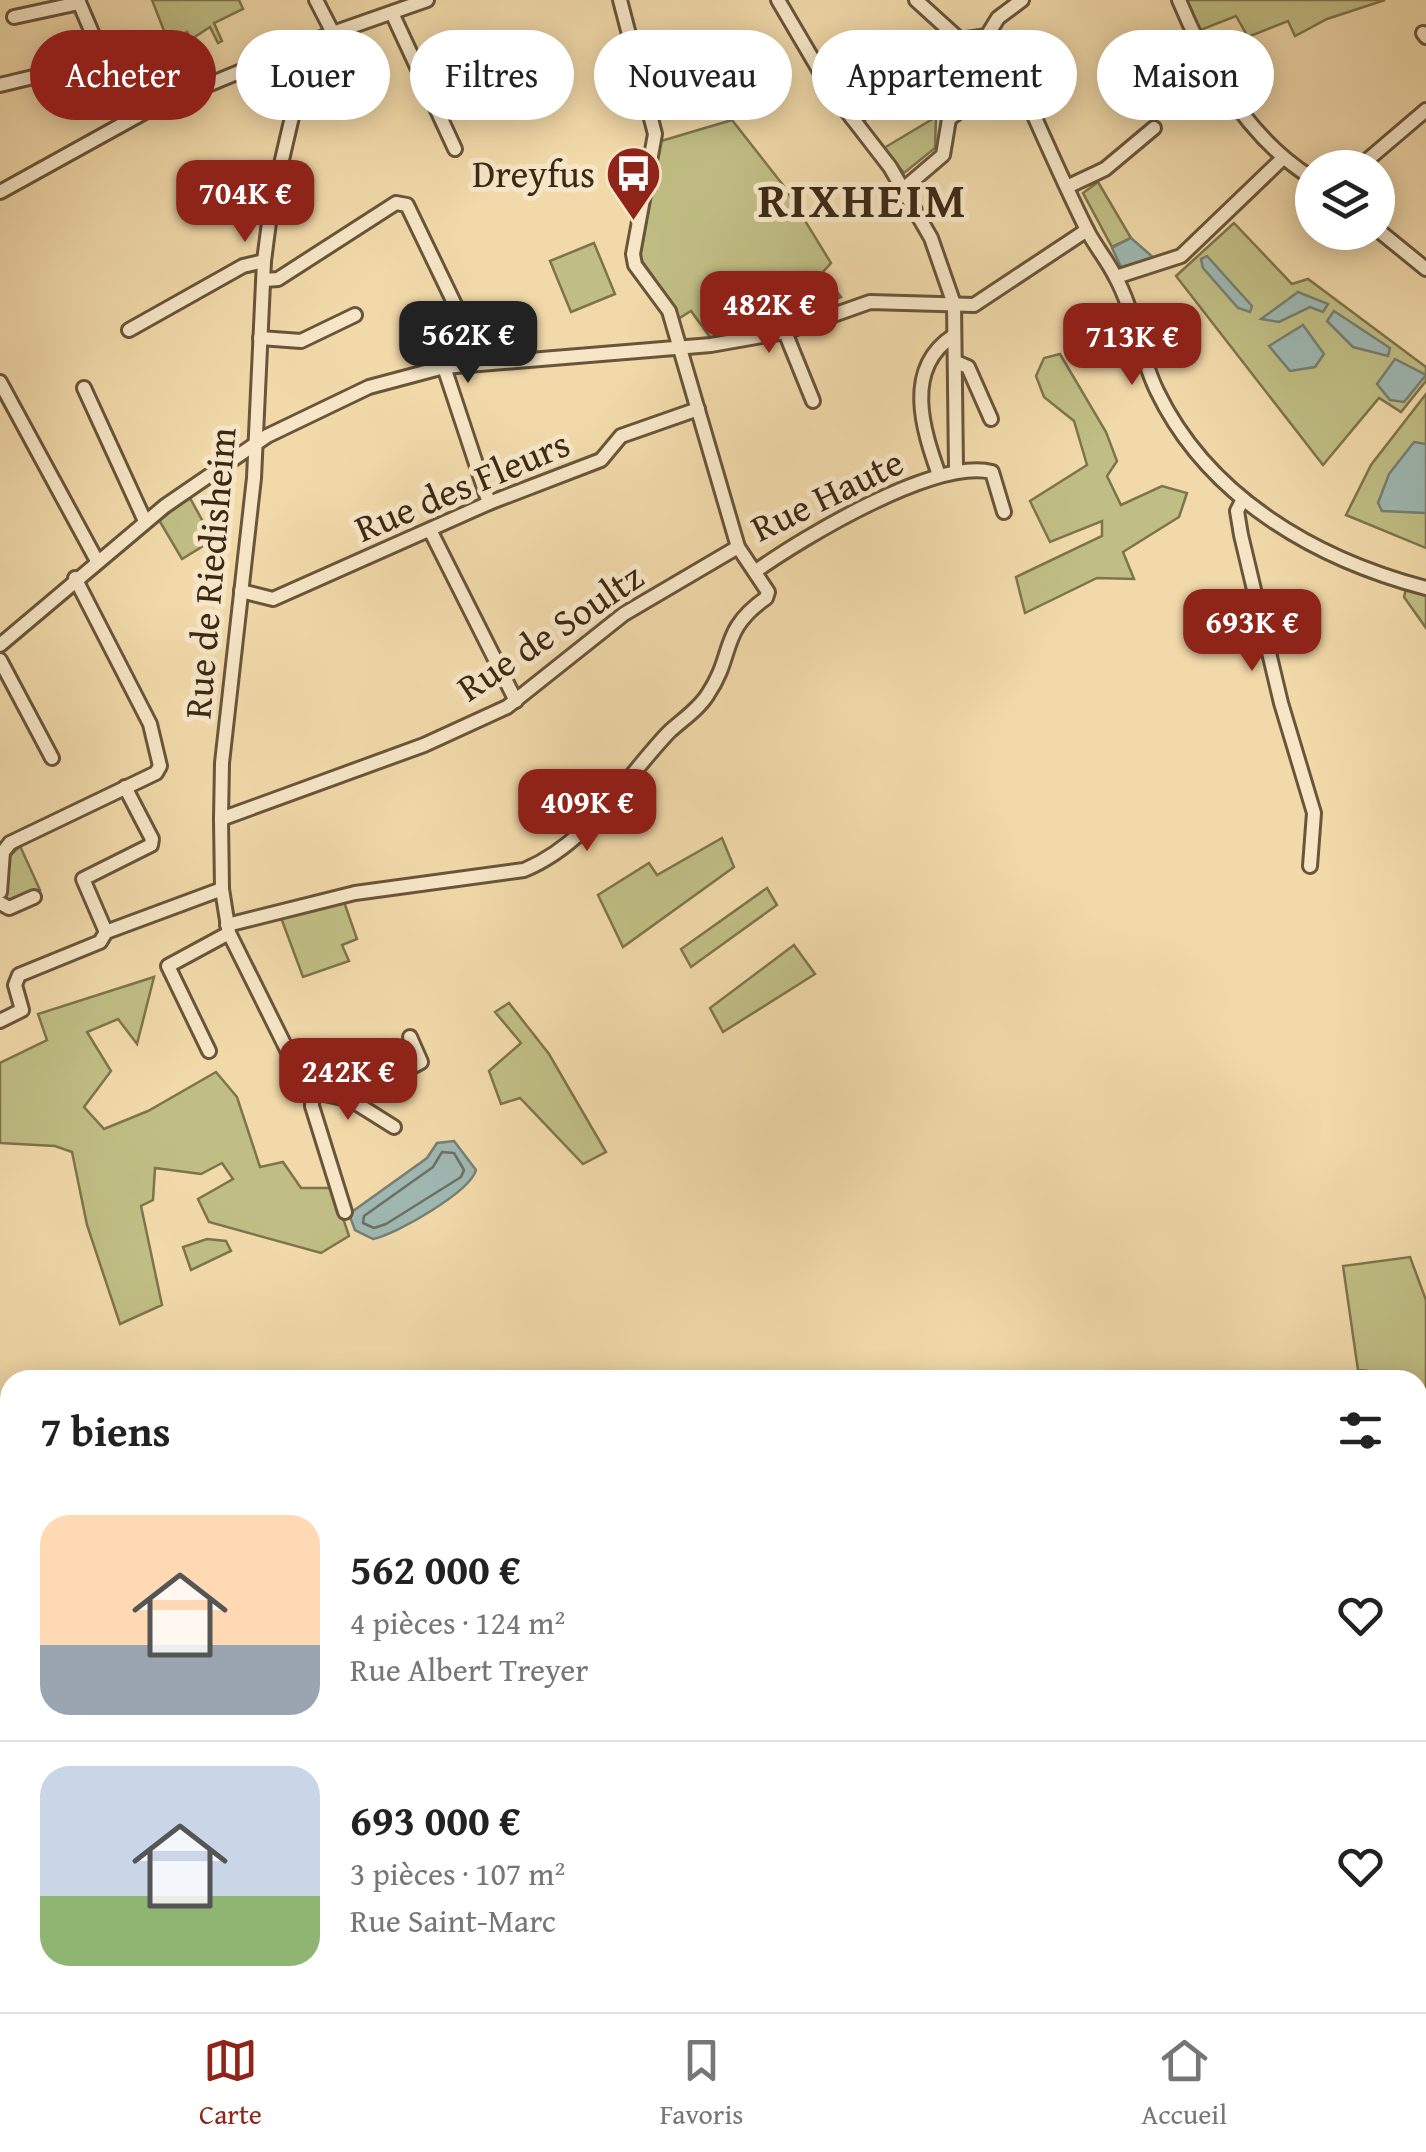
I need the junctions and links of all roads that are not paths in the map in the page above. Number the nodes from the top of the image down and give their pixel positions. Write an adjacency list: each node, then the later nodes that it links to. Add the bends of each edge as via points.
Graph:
1 (316, 0): 13 (street)
2 (428, 0): 9 (street)
3 (620, 0): 46 (street, Rue Haute, via 656,134 633,254 670,311)
4 (778, 0): 17 (street)
5 (916, 0): 15 (street)
6 (1022, 0): 16 (street)
7 (1178, 0): 29 (street, via 1240,114)
8 (78, 2): 11 (street); 12 (street)
9 (405, 4): 10 (street)
10 (392, 12): 14 (street); 27 (street)
11 (14, 16)
12 (91, 30)
13 (332, 30)
14 (339, 30)
15 (949, 30)
16 (991, 30)
17 (812, 54)
18 (30, 78): 19 (street)
19 (0, 85)
20 (1426, 110): 28 (street)
21 (127, 120): 33 (street)
22 (291, 120): 36 (street, Rue de Riedisheim)
23 (853, 120): 32 (street)
24 (948, 120): 32 (street, via 943,155)
25 (1038, 120): 31 (street)
26 (1154, 128): 31 (street, via 1105,170)
27 (455, 149)
28 (1379, 150)
29 (1280, 161): 30 (street); 38 (street, via 1180,256)
30 (1295, 169)
31 (1069, 186): 34 (street)
32 (902, 190): 40 (street, via 932,238)
33 (0, 192)
34 (1087, 230): 38 (street); 40 (street, via 980,302)
35 (1395, 243): 37 (street)
36 (264, 261): 39 (street, Rue de Riedisheim); 42 (street)
37 (1426, 268)
38 (1116, 276): 58 (street, via 1172,418 1192,450)
39 (264, 280): 45 (street, Rue de Riedisheim); 48 (street, via 278,279 396,204 407,204)
40 (954, 304): 43 (street, via 870,302); 44 (street)
41 (355, 315): 45 (street, via 301,341)
42 (128, 330)
43 (785, 332): 46 (street); 52 (street)
44 (954, 336): 47 (street); 57 (street, via 928,369 920,392 921,422)
45 (260, 338): 55 (street, Rue de Riedisheim)
46 (682, 348): 48 (street); 53 (street, Rue Haute)
47 (956, 362): 54 (street, via 968,367); 56 (street)
48 (483, 363): 49 (street)
49 (444, 367): 55 (street, via 369,387); 59 (street)
50 (0, 382): 64 (street)
51 (84, 388): 61 (street)
52 (813, 402)
53 (698, 409): 59 (street, Rue des Fleurs, via 621,436 601,460); 63 (street, Rue Haute)
54 (992, 418)
55 (252, 446): 61 (street); 68 (street, Rue de Riedisheim)
56 (956, 469): 57 (street, Rue Haute); 60 (street, Rue Haute, via 992,472)
57 (940, 475): 65 (street, Rue Haute, via 796,542)
58 (1243, 499): 67 (street, via 1323,551); 76 (street, via 1237,512 1241,535 1314,813)
59 (490, 503): 62 (street, Rue des Fleurs)
60 (1004, 512)
61 (145, 521): 64 (street)
62 (430, 530): 68 (street, Rue des Fleurs, via 273,599); 71 (street)
63 (738, 547): 65 (street, Rue Haute); 71 (street, Rue de Soultz, via 624,614)
64 (96, 559): 66 (street)
65 (756, 570): 81 (street, via 766,598 733,627 710,692 619,794 545,861 524,870 355,893)
66 (75, 578): 69 (street); 73 (street, via 161,757 156,772)
67 (1426, 588)
68 (242, 591): 74 (street, Rue de Riedisheim)
69 (0, 645)
70 (0, 660): 72 (street)
71 (516, 701): 74 (street, Rue de Soultz, via 424,745)
72 (52, 758)
73 (125, 787): 75 (street); 82 (street, via 151,844 77,879)
74 (221, 819): 77 (street, Rue de Riedisheim)
75 (2, 852): 78 (street)
76 (1310, 866)
77 (222, 889): 81 (street, Rue de Riedisheim); 82 (street)
78 (0, 892)
79 (34, 897): 80 (street, via 9,908)
80 (0, 904)
81 (228, 929): 85 (street, via 168,966); 86 (street, Rue de Riedisheim)
82 (106, 932): 83 (street, via 100,942 19,975 22,1010)
83 (0, 1021)
84 (410, 1037): 87 (street, via 422,1062)
85 (209, 1051)
86 (312, 1091): 87 (street); 89 (street, Rue de Riedisheim)
87 (351, 1100): 88 (street)
88 (394, 1127)
89 (345, 1212)

